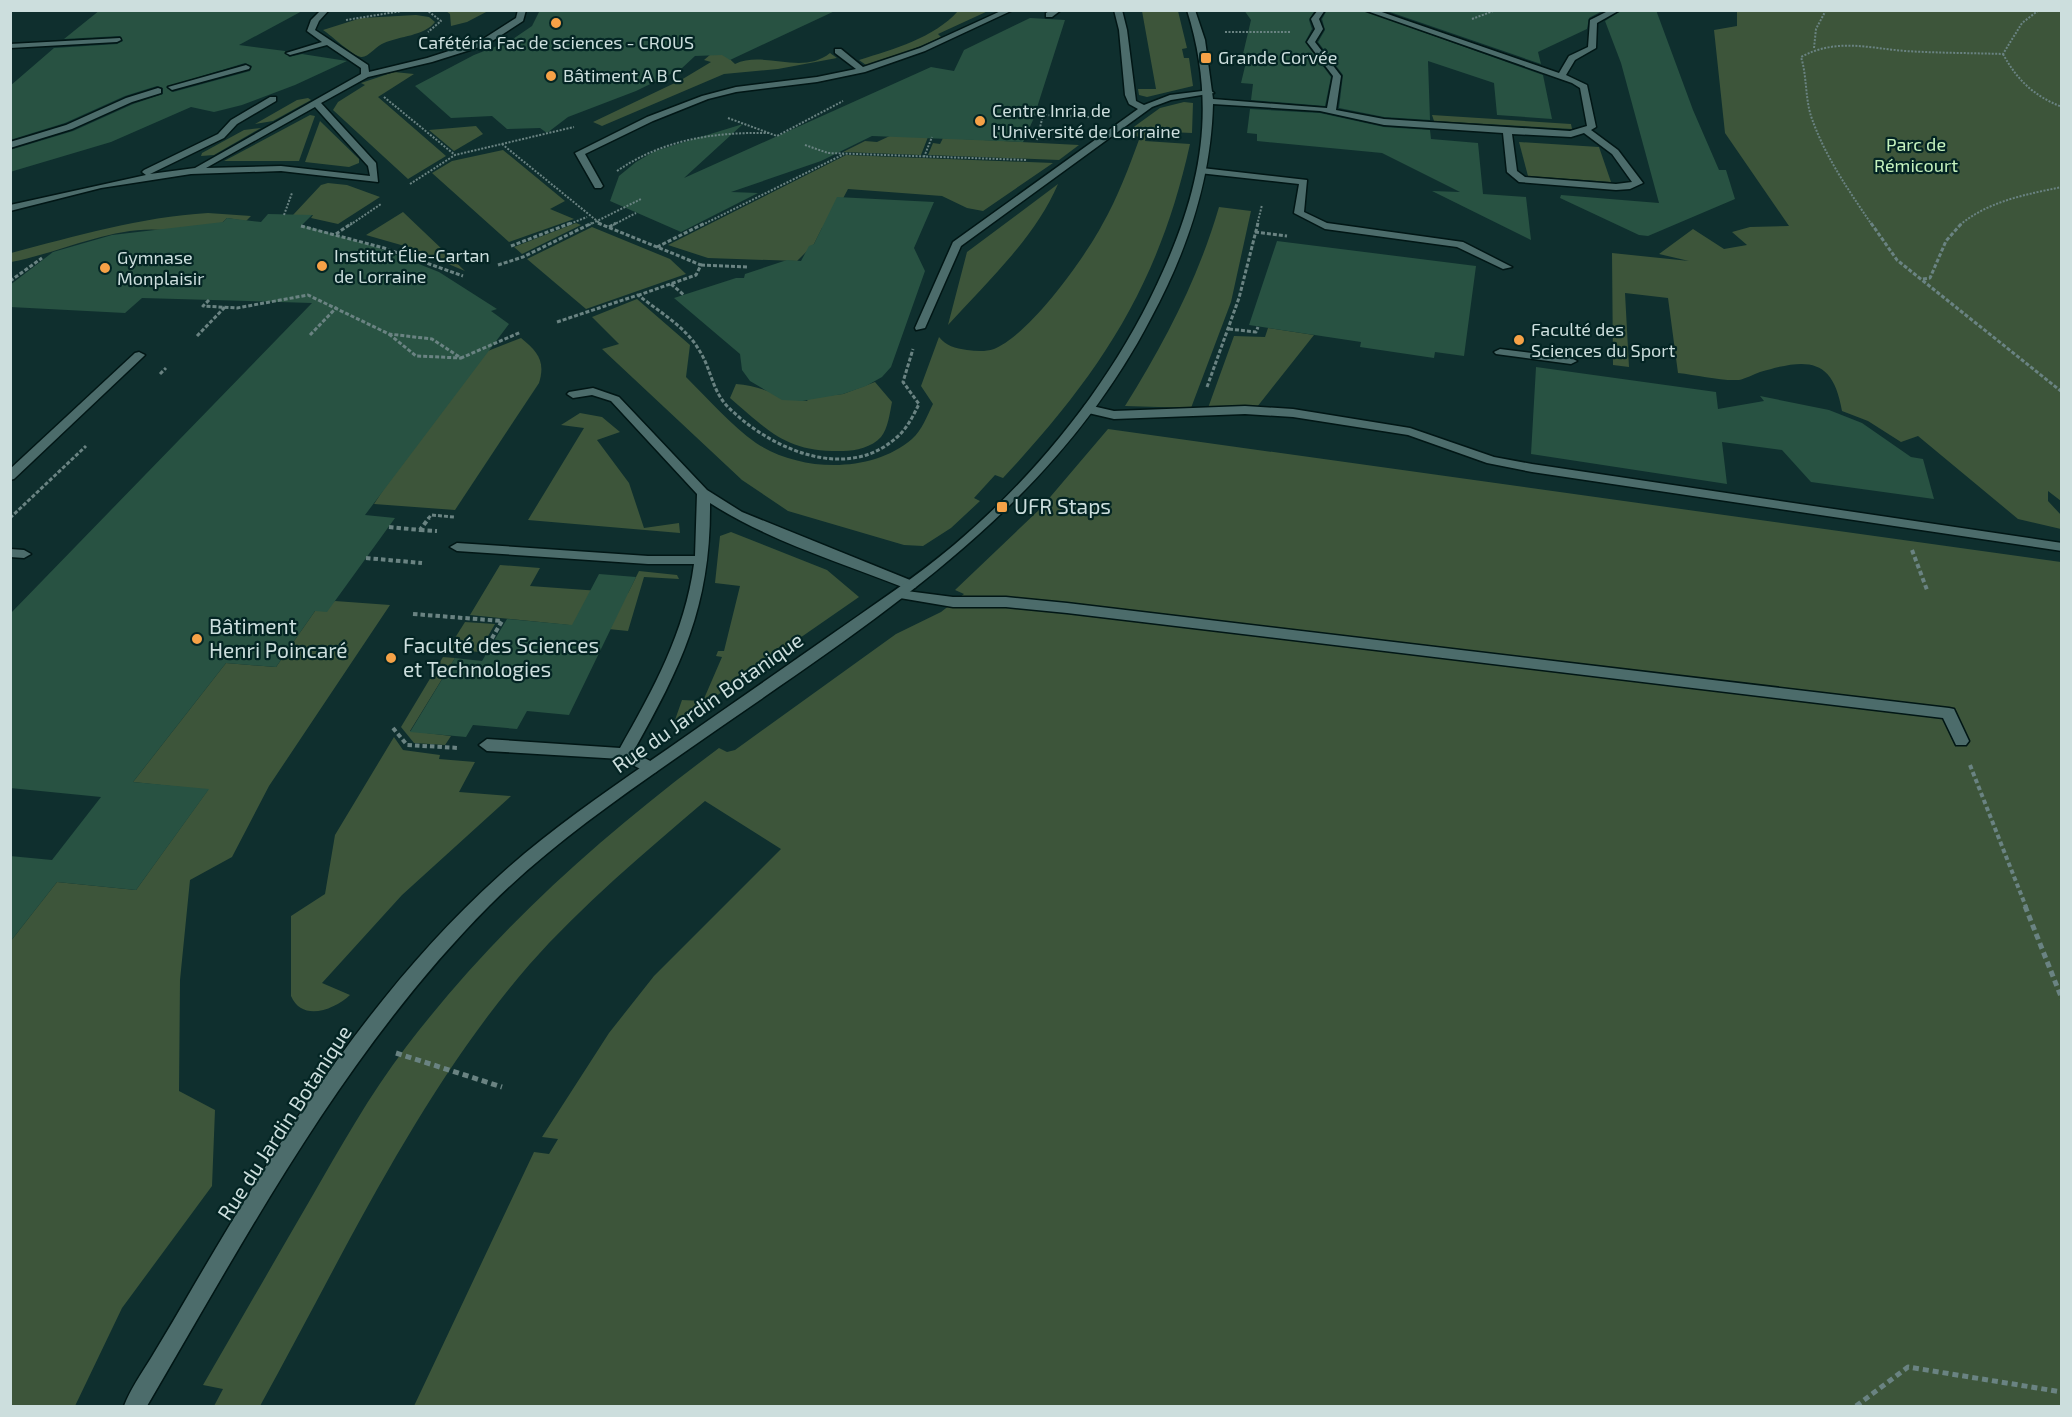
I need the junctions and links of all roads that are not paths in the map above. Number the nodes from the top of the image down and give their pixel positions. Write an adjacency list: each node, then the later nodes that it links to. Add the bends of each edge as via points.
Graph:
1 (326, 10): 13 (street, via 315,20 311,31)
2 (522, 10): 18 (street, via 520,19 483,43)
3 (1010, 10): 17 (street, via 922,52)
4 (1058, 10): 10 (street)
5 (1118, 10): 25 (street, via 1124,30 1130,95 1132,102)
6 (1191, 10): 23 (street, Rue du Jardin Botanique, via 1206,57)
7 (1323, 10): 26 (street, via 1315,19 1319,29 1311,42 1337,76)
8 (1617, 10): 19 (street, via 1593,22 1592,48 1570,60)
9 (1368, 11): 19 (street)
10 (1049, 15)
11 (117, 40): 12 (street)
12 (13, 41)
13 (326, 43): 15 (street); 18 (street, via 365,67)
14 (838, 51): 17 (street)
15 (290, 53)
16 (246, 67): 20 (street)
17 (862, 70): 33 (street, via 725,91 691,102 580,153)
18 (365, 75): 24 (street)
19 (1561, 76): 28 (street, via 1584,87 1592,121)
20 (172, 87)
21 (158, 91): 29 (street, via 69,127)
22 (273, 99): 32 (street, via 234,122 221,136)
23 (1210, 101): 25 (street, via 1170,98); 26 (street, via 1321,115); 31 (street, Rue du Jardin Botanique)
24 (316, 103): 30 (street); 30 (street, via 373,165 375,180 256,167)
25 (1143, 108): 36 (street, via 957,244)
26 (1331, 112): 27 (street, via 1384,122)
27 (1507, 131): 28 (street); 28 (street, via 1512,172 1522,180 1616,187 1638,183 1615,152)
28 (1587, 131)
29 (10, 145)
30 (196, 169): 32 (street)
31 (1202, 171): 35 (street, via 1304,182 1299,213 1311,222 1459,244); 41 (street, Rue du Jardin Botanique, via 1186,231 1169,273 1128,349)
32 (131, 179): 34 (street)
33 (598, 186)
34 (10, 208)
35 (1507, 267)
36 (920, 328)
37 (1500, 352): 39 (street)
38 (140, 356): 42 (street)
39 (1571, 361)
40 (573, 394): 43 (street, via 593,391 615,399)
41 (1088, 409): 45 (street, via 1114,415 1271,411 1374,425 1427,436 1491,460 1532,468); 47 (street, Rue du Jardin Botanique, via 1002,507)
42 (10, 476)
43 (703, 493): 46 (street); 47 (street, via 760,526)
44 (457, 547): 46 (street)
45 (2061, 547)
46 (700, 560): 50 (street, via 694,604 676,651)
47 (905, 590): 48 (street, via 953,602 1067,608 1949,713); 51 (street, Rue du Jardin Botanique)
48 (1961, 741)
49 (487, 745): 50 (street)
50 (624, 754): 51 (street)
51 (650, 768): 52 (street, Rue du Jardin Botanique, via 524,864 482,902 403,988 297,1134)
52 (135, 1407)

